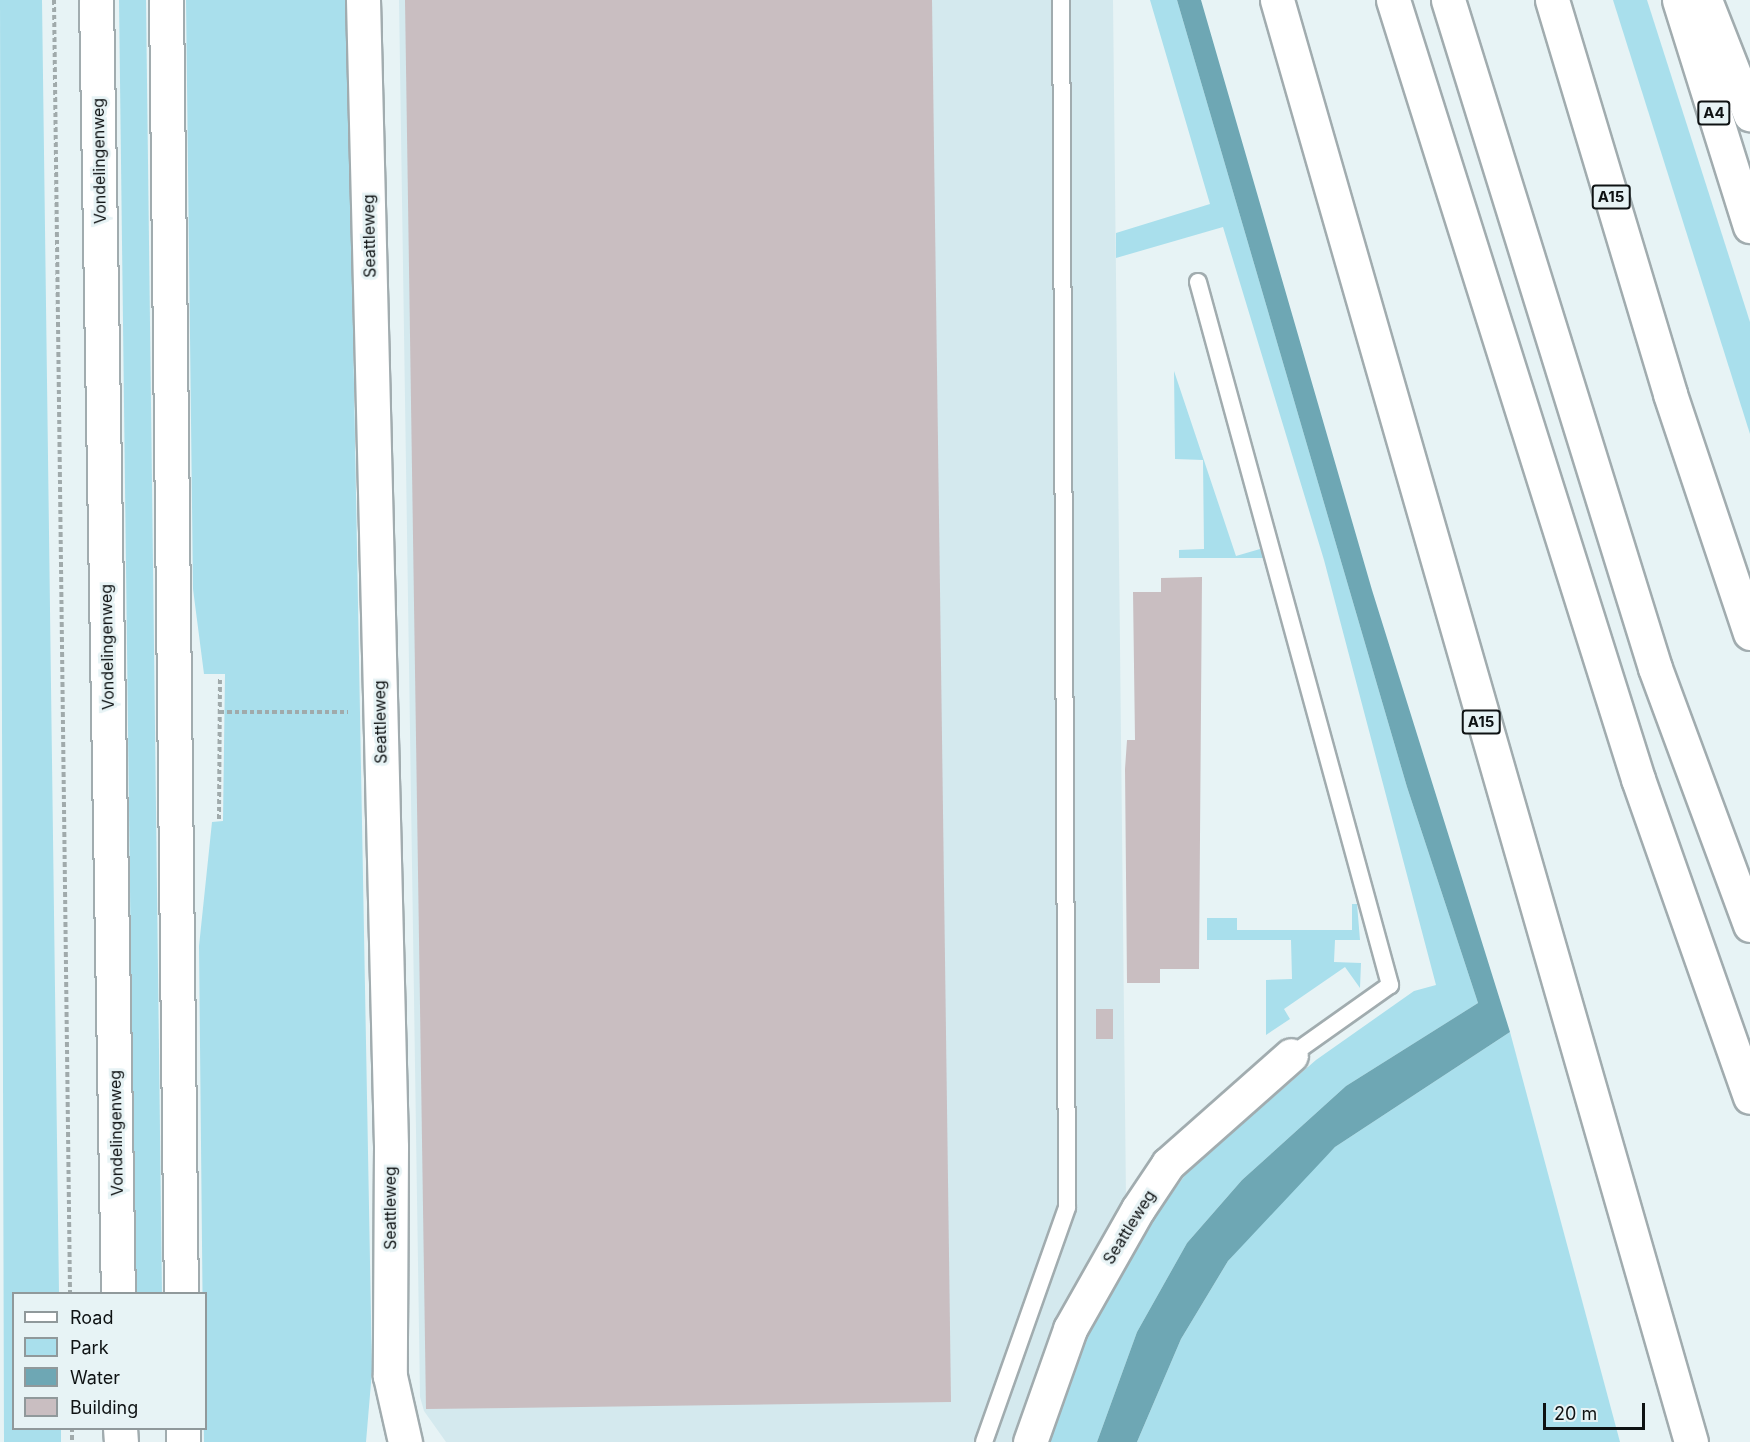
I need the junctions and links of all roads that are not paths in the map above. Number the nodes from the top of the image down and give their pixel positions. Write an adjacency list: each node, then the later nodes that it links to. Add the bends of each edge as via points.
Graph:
1 (96, 0): 20 (main road, Vondelingenweg)
2 (166, 0): 21 (main road)
3 (363, 0): 22 (main road, Seattleweg, via 380,712 390,1376)
4 (1061, 0): 23 (lane, via 1067,1208)
5 (1277, 0): 25 (main road, A15)
6 (1393, 0): 19 (main road, via 1638,779)
7 (1448, 0): 17 (main road, via 1655,668)
8 (1552, 0): 14 (main road, A15)
9 (1678, 0): 12 (main road, A4)
10 (1705, 0): 11 (main road)
11 (1750, 114)
12 (1750, 226)
13 (1198, 282): 18 (lane, via 1390,985)
14 (1670, 394): 15 (main road); 16 (main road, A15)
15 (1750, 591)
16 (1750, 633)
17 (1750, 925)
18 (1291, 1055): 24 (main road, Seattleweg, via 1183,1150 1138,1209 1070,1329)
19 (1750, 1097)
20 (118, 1292)
21 (181, 1292)
22 (405, 1442)
23 (984, 1442)
24 (1030, 1442)
25 (1691, 1442)

